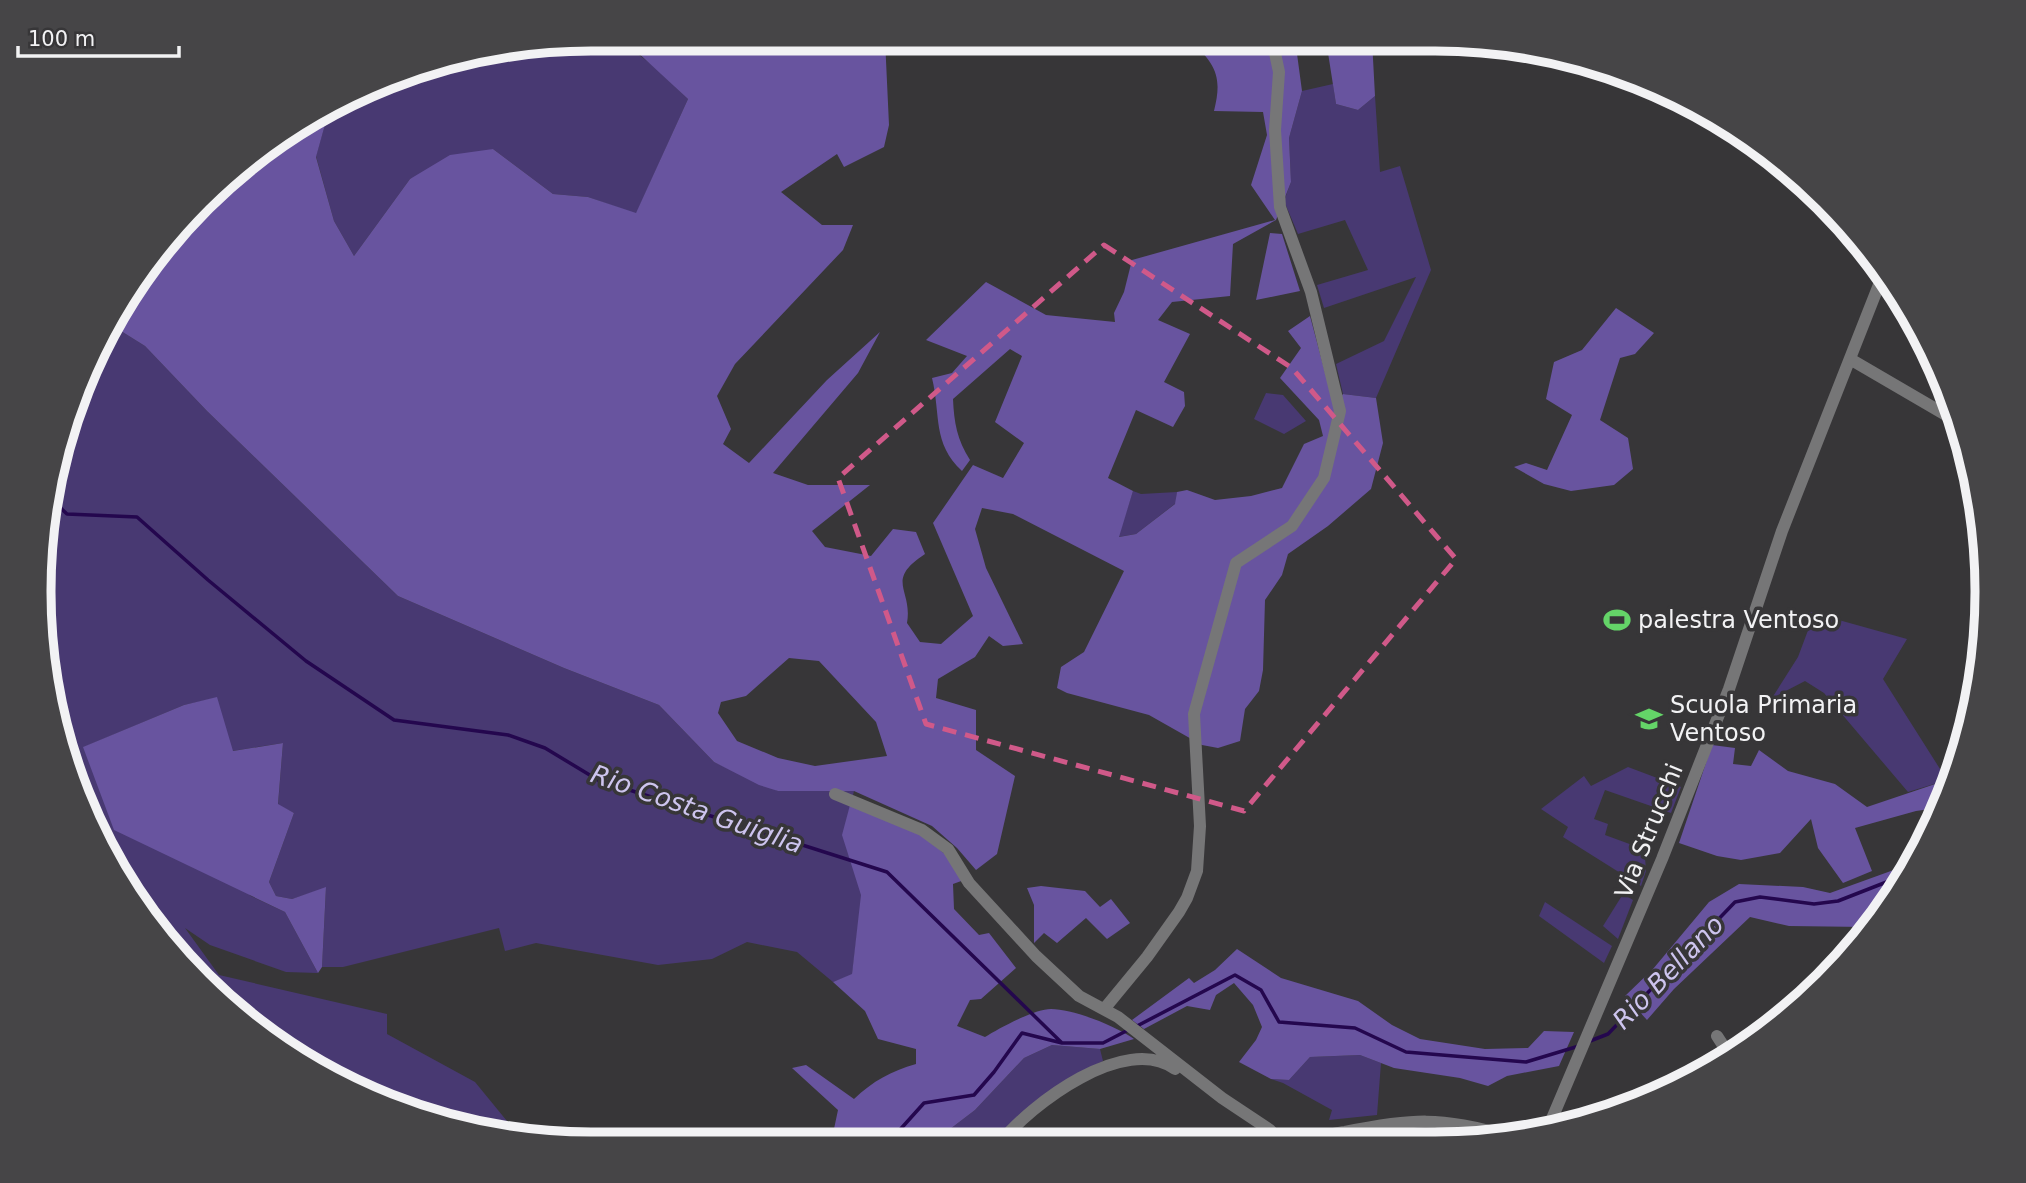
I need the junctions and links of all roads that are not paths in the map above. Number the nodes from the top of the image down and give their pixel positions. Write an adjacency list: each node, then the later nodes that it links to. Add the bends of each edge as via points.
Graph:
1 (1275, 51): 6 (street, via 1279,72 1275,131 1280,207 1311,292 1340,411 1324,478 1292,526 1236,563 1194,714 1200,826 1197,871 1179,912)
2 (1879, 284): 3 (street, Via Strucchi)
3 (1850, 359): 4 (street); 10 (street, Via Strucchi, via 1782,531 1729,689)
4 (1946, 415)
5 (835, 794): 6 (street, via 922,830 948,849 969,883 1036,956 1083,999)
6 (1105, 1008): 9 (street)
7 (1717, 1036): 8 (street)
8 (1725, 1048)
9 (1198, 1078): 12 (street, via 1151,1059 1108,1065 1067,1085); 13 (street)
10 (1552, 1119)
11 (1483, 1130): 14 (street, via 1424,1120)
12 (1012, 1132)
13 (1272, 1132)
14 (1345, 1132)

